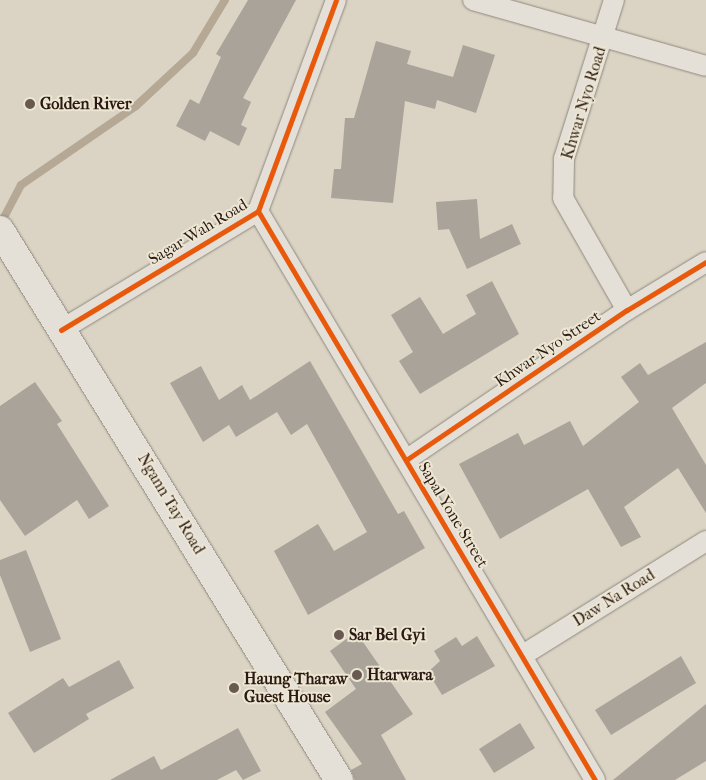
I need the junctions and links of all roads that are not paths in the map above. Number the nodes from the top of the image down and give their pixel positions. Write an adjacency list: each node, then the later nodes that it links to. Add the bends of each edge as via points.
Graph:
1 (336, 0): 6 (street, Sagar Wah Road)
2 (473, 0): 4 (street)
3 (614, 0): 4 (street, Khwar Nyo Road)
4 (604, 37): 5 (street); 9 (street, Khwar Nyo Road, via 564,159 563,198)
5 (706, 66)
6 (258, 211): 10 (street, Sagar Wah Road); 11 (street, Sapal Yone Street)
7 (0, 230): 10 (main road, Ngann Tay Road)
8 (706, 262): 9 (street, Khwar Nyo Street)
9 (627, 310): 11 (street, Khwar Nyo Street)
10 (61, 330): 14 (main road, Ngann Tay Road)
11 (406, 460): 13 (street, Sapal Yone Street)
12 (706, 541): 13 (street, Daw Na Road)
13 (523, 655): 15 (street, Sapal Yone Street)
14 (339, 780)
15 (595, 780)

